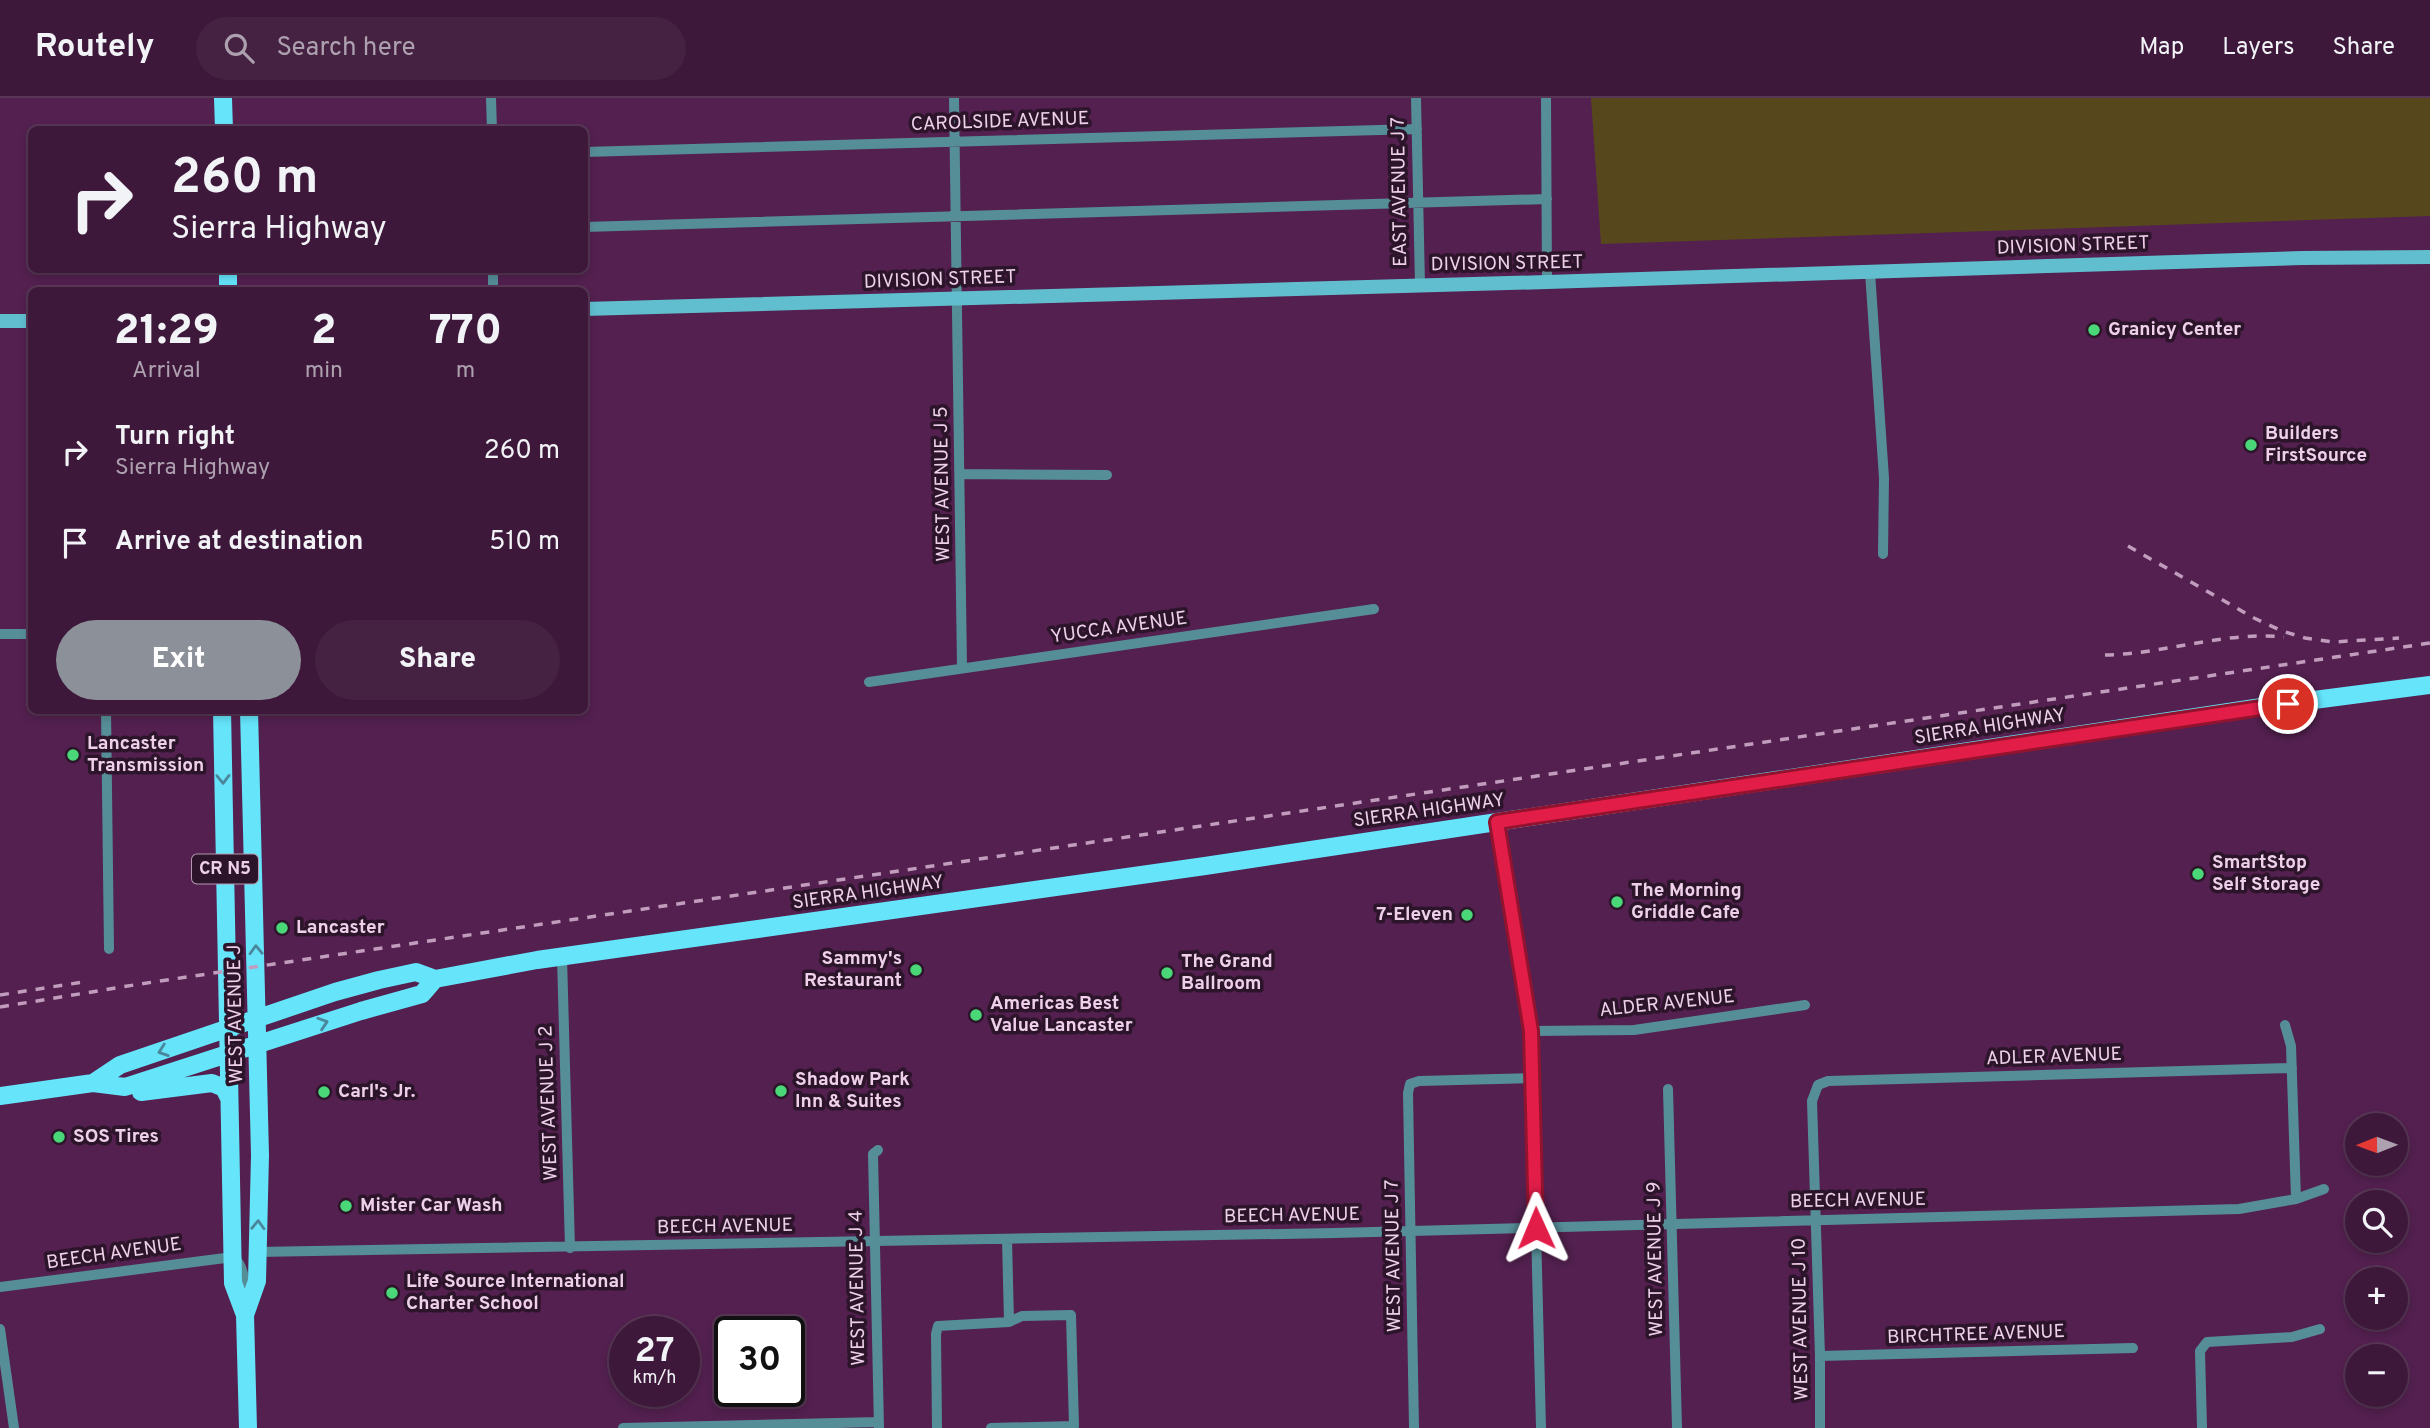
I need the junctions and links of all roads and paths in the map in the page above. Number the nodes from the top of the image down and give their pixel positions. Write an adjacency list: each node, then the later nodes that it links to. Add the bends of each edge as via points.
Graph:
1 (223, 98): 6 (main road)
2 (491, 98): 7 (street)
3 (954, 98): 9 (street, WEST AVENUE J 5)
4 (1416, 98): 8 (street, EAST AVENUE J 7)
5 (1546, 98): 11 (street)
6 (224, 126)
7 (492, 126)
8 (1417, 129): 9 (street, CAROLSIDE AVENUE); 12 (street, EAST AVENUE J 7)
9 (955, 141): 10 (street, CAROLSIDE AVENUE); 13 (street, WEST AVENUE J 5)
10 (588, 152)
11 (1547, 199): 12 (street); 17 (street)
12 (1418, 203): 13 (street); 18 (street, EAST AVENUE J 7)
13 (956, 215): 14 (street); 19 (street, WEST AVENUE J 5)
14 (588, 227)
15 (2430, 257): 16 (main road, DIVISION STREET)
16 (1870, 272): 17 (main road, DIVISION STREET); 25 (street, via 1884,478)
17 (1547, 282): 18 (main road, DIVISION STREET)
18 (1420, 285): 19 (main road, DIVISION STREET)
19 (957, 299): 20 (main road, DIVISION STREET); 23 (street, WEST AVENUE J 5)
20 (588, 309)
21 (28, 320): 22 (main road)
22 (0, 321)
23 (961, 474): 24 (street); 29 (street, WEST AVENUE J 5)
24 (1107, 475)
25 (1883, 554)
26 (1374, 609): 29 (street, YUCCA AVENUE)
27 (0, 634): 28 (street)
28 (28, 634)
29 (961, 668): 30 (street, YUCCA AVENUE)
30 (869, 682)
31 (2430, 685): 35 (main road, SIERRA HIGHWAY)
32 (106, 714): 36 (street)
33 (222, 714): 42 (main road, WEST AVENUE J / CR N5, one-way to 42)
34 (248, 714): 40 (main road, WEST AVENUE J, one-way to 34)
35 (1497, 822): 37 (main road, SIERRA HIGHWAY); 43 (street)
36 (109, 949)
37 (562, 957): 38 (main road, SIERRA HIGHWAY); 62 (street, WEST AVENUE J 2)
38 (435, 979): 40 (main road, SIERRA HIGHWAY, via 416,972 397,976); 44 (main road, SIERRA HIGHWAY, one-way to 38, via 422,994)
39 (1805, 1005): 43 (street, ALDER AVENUE, via 1634,1030)
40 (258, 1019): 42 (main road, SIERRA HIGHWAY); 44 (main road, WEST AVENUE J)
41 (2284, 1025): 46 (street)
42 (228, 1028): 45 (main road, WEST AVENUE J / CR N5); 48 (main road, SIERRA HIGHWAY, one-way to 48, via 120,1065)
43 (1531, 1031): 47 (street)
44 (258, 1044): 45 (main road, SIERRA HIGHWAY); 63 (main road, WEST AVENUE J, one-way to 44)
45 (228, 1053): 48 (main road, SIERRA HIGHWAY, via 125,1087); 52 (main road, WEST AVENUE J / CR N5)
46 (2292, 1068): 49 (street, ADLER AVENUE, via 1828,1081); 55 (street)
47 (1532, 1078): 58 (street); 59 (street, WEST AVENUE J 7, via 1410,1084)
48 (93, 1083): 51 (main road, SIERRA HIGHWAY); 52 (main road, via 109,1096 212,1083 224,1088)
49 (1818, 1085): 56 (street, WEST AVENUE J 10, via 1812,1101)
50 (1668, 1089): 57 (street, WEST AVENUE J 9)
51 (0, 1096)
52 (229, 1098): 64 (main road, WEST AVENUE J / CR N5)
53 (878, 1150): 61 (street, WEST AVENUE J 4, via 873,1154)
54 (2324, 1189): 55 (street, BEECH AVENUE)
55 (2295, 1199): 56 (street, BEECH AVENUE, via 2239,1209)
56 (1816, 1220): 57 (street, BEECH AVENUE); 71 (street, WEST AVENUE J 10)
57 (1673, 1223): 58 (street, BEECH AVENUE); 80 (street, WEST AVENUE J 9)
58 (1536, 1228): 59 (street, BEECH AVENUE); 79 (street)
59 (1412, 1231): 60 (street, BEECH AVENUE); 78 (street, WEST AVENUE J 7)
60 (1007, 1239): 61 (street, BEECH AVENUE); 67 (street)
61 (875, 1242): 62 (street, BEECH AVENUE); 72 (street, WEST AVENUE J 4)
62 (570, 1248): 63 (street, BEECH AVENUE)
63 (257, 1252): 66 (main road, WEST AVENUE J, via 257,1281)
64 (233, 1257): 65 (street, BEECH AVENUE); 66 (main road, WEST AVENUE J / CR N5, via 233,1283)
65 (0, 1287)
66 (245, 1315): 74 (main road, WEST AVENUE J / CR N5)
67 (1009, 1322): 76 (street, via 938,1326); 77 (street, via 1022,1316 1070,1315 1074,1426)
68 (0, 1329): 73 (street)
69 (2320, 1329): 82 (street, via 2292,1337 2207,1342 2200,1351)
70 (2133, 1348): 71 (street, BIRCHTREE AVENUE)
71 (1820, 1356): 81 (street, WEST AVENUE J 10)
72 (879, 1425): 75 (street)
73 (15, 1428)
74 (248, 1428)
75 (623, 1428)
76 (937, 1428)
77 (991, 1428)
78 (1414, 1428)
79 (1541, 1428)
80 (1677, 1428)
81 (1820, 1428)
82 (2203, 1428)

